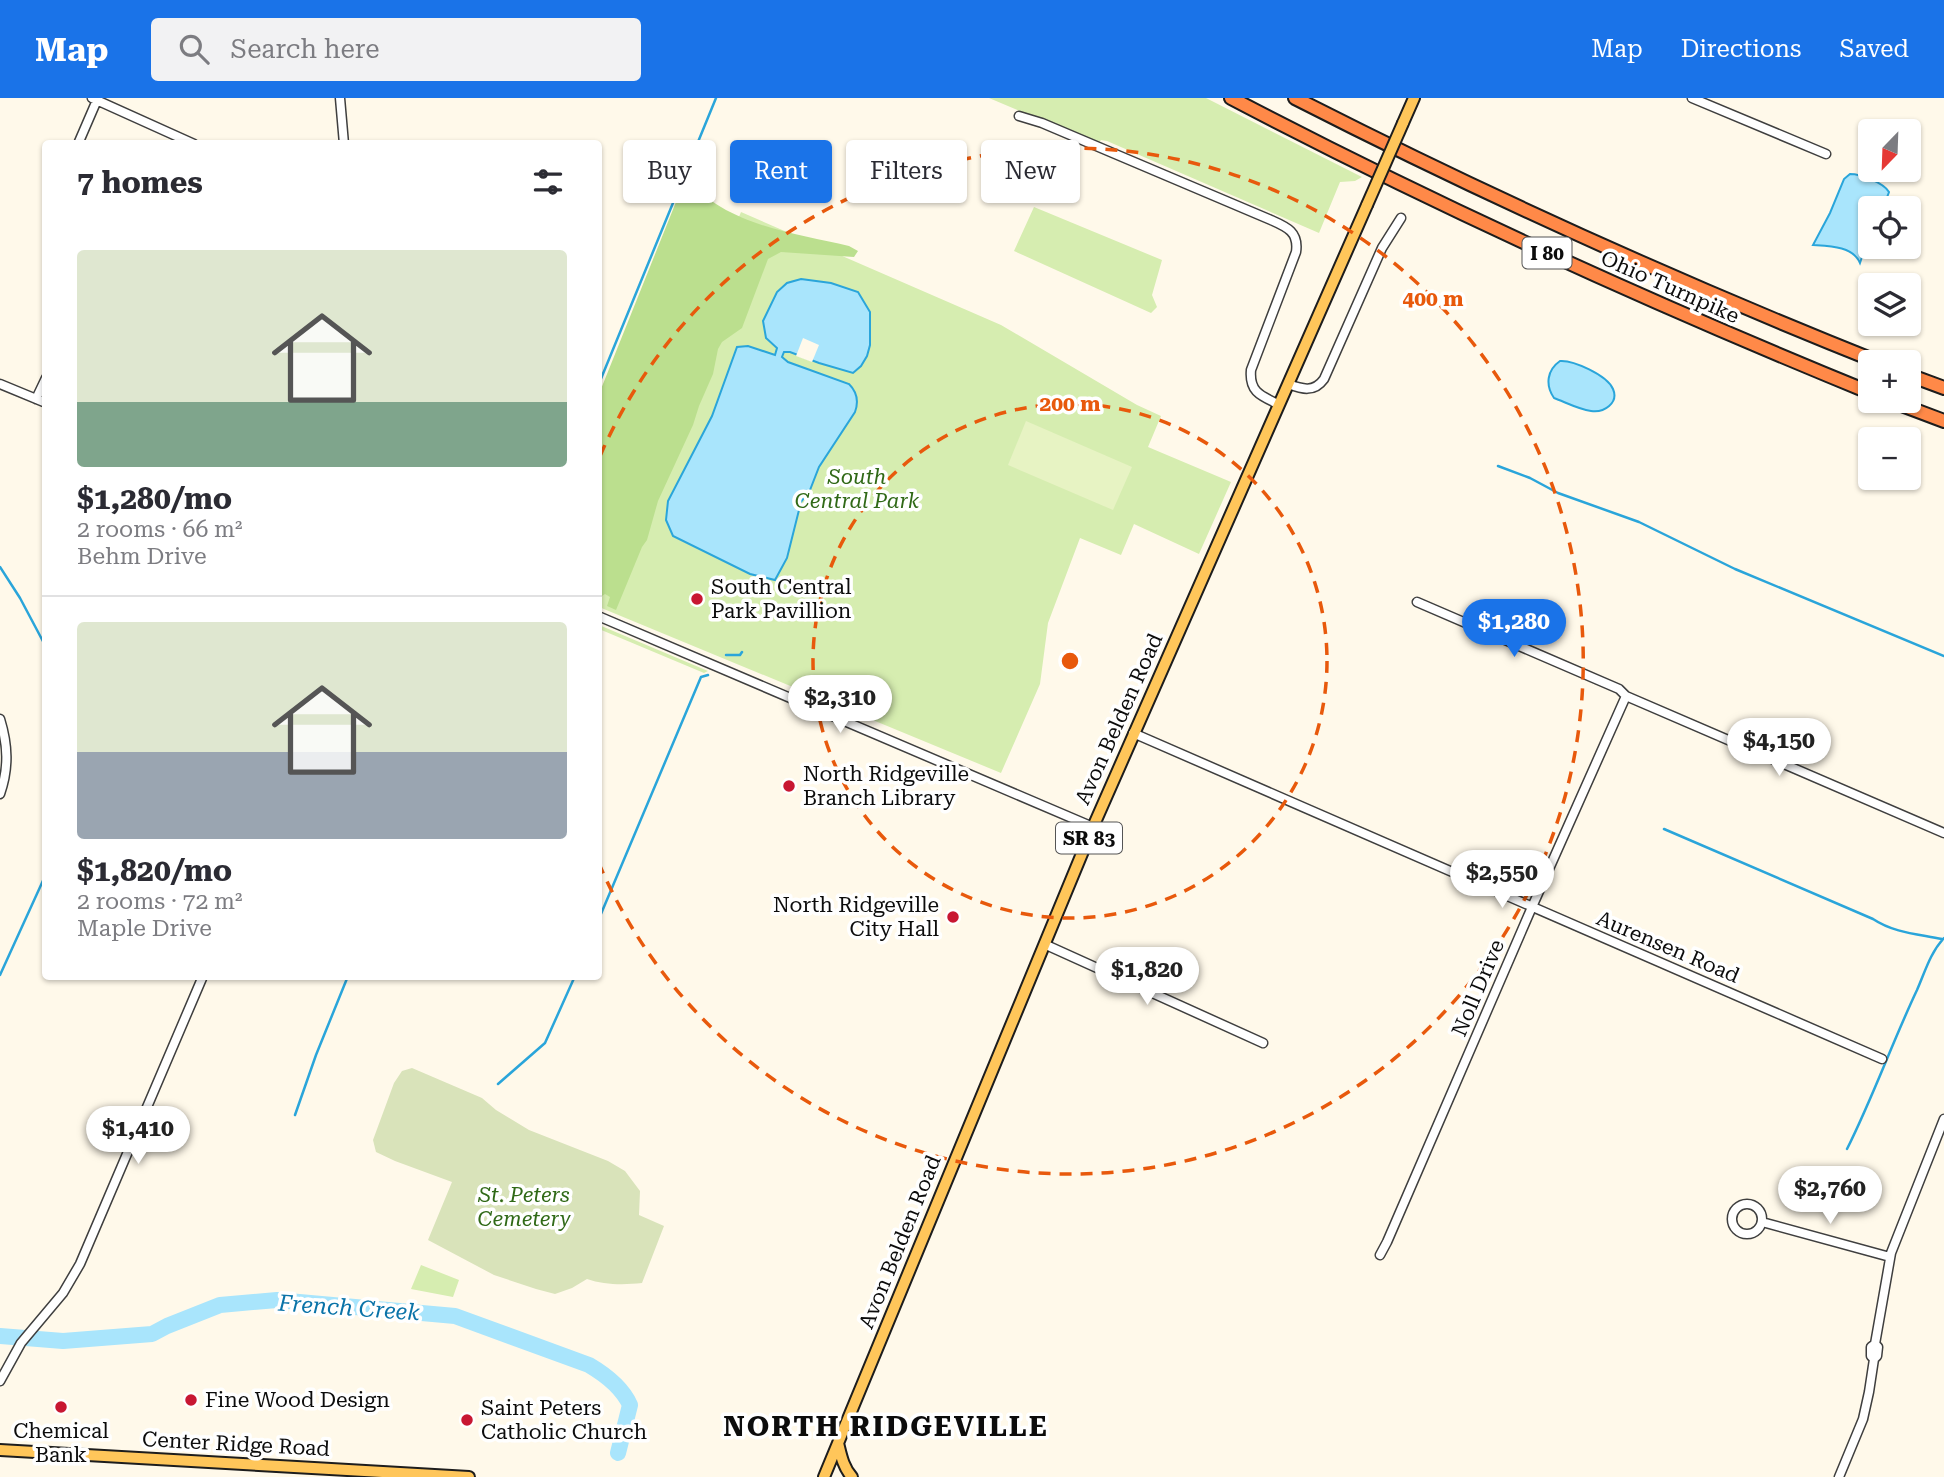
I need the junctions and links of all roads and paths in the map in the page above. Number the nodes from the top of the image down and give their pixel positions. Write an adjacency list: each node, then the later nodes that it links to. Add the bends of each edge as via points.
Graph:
1 (340, 98): 10 (street)
2 (1231, 98): 18 (highway, Ohio Turnpike / I 80, via 1523,242)
3 (1295, 98): 13 (highway, Ohio Turnpike / I 80, via 1611,250)
4 (1414, 98): 16 (main road, Avon Belden Road / SR 83, bridge)
5 (1692, 98): 11 (street)
6 (94, 99): 8 (street); 9 (street)
7 (1019, 116): 22 (street, via 1271,220 1294,234 1296,252 1250,377 1257,393)
8 (79, 140)
9 (185, 140)
10 (344, 140)
11 (1826, 154)
12 (1401, 218): 16 (street, via 1382,248 1324,379 1309,389)
13 (1858, 354)
14 (1921, 379): 19 (highway)
15 (0, 384): 20 (street)
16 (1288, 384): 22 (main road, Avon Belden Road / SR 83)
17 (42, 387): 20 (street)
18 (1858, 388)
19 (1944, 388)
20 (36, 400): 21 (street)
21 (42, 402)
22 (1278, 404): 29 (main road, Avon Belden Road / SR 83)
23 (1921, 412): 24 (highway)
24 (1944, 421)
25 (1417, 602): 27 (street, via 1619,688)
26 (602, 618): 31 (street)
27 (1626, 696): 32 (street); 33 (street, Noll Drive)
28 (0, 719): 30 (street, via 7,753)
29 (1133, 733): 31 (main road, Avon Belden Road / SR 83); 33 (street, Aurensen Road)
30 (0, 794)
31 (1093, 827): 34 (main road, Avon Belden Road / SR 83)
32 (1944, 833)
33 (1532, 907): 37 (street, Aurensen Road); 40 (street, Noll Drive)
34 (1044, 944): 36 (street); 43 (main road, Avon Belden Road / SR 83)
35 (201, 980): 42 (street, via 80,1264 63,1293 21,1343)
36 (1262, 1043)
37 (1882, 1059)
38 (1944, 1119): 41 (street)
39 (1762, 1222): 41 (street)
40 (1380, 1255)
41 (1890, 1257): 49 (street, via 1863,1419)
42 (0, 1381)
43 (838, 1443): 47 (main road, Avon Belden Road / SR 83); 48 (main road)
44 (0, 1450): 45 (main road, Center Ridge Road)
45 (266, 1470): 46 (main road, Center Ridge Road)
46 (469, 1477)
47 (824, 1477)
48 (852, 1477)
49 (1839, 1477)

